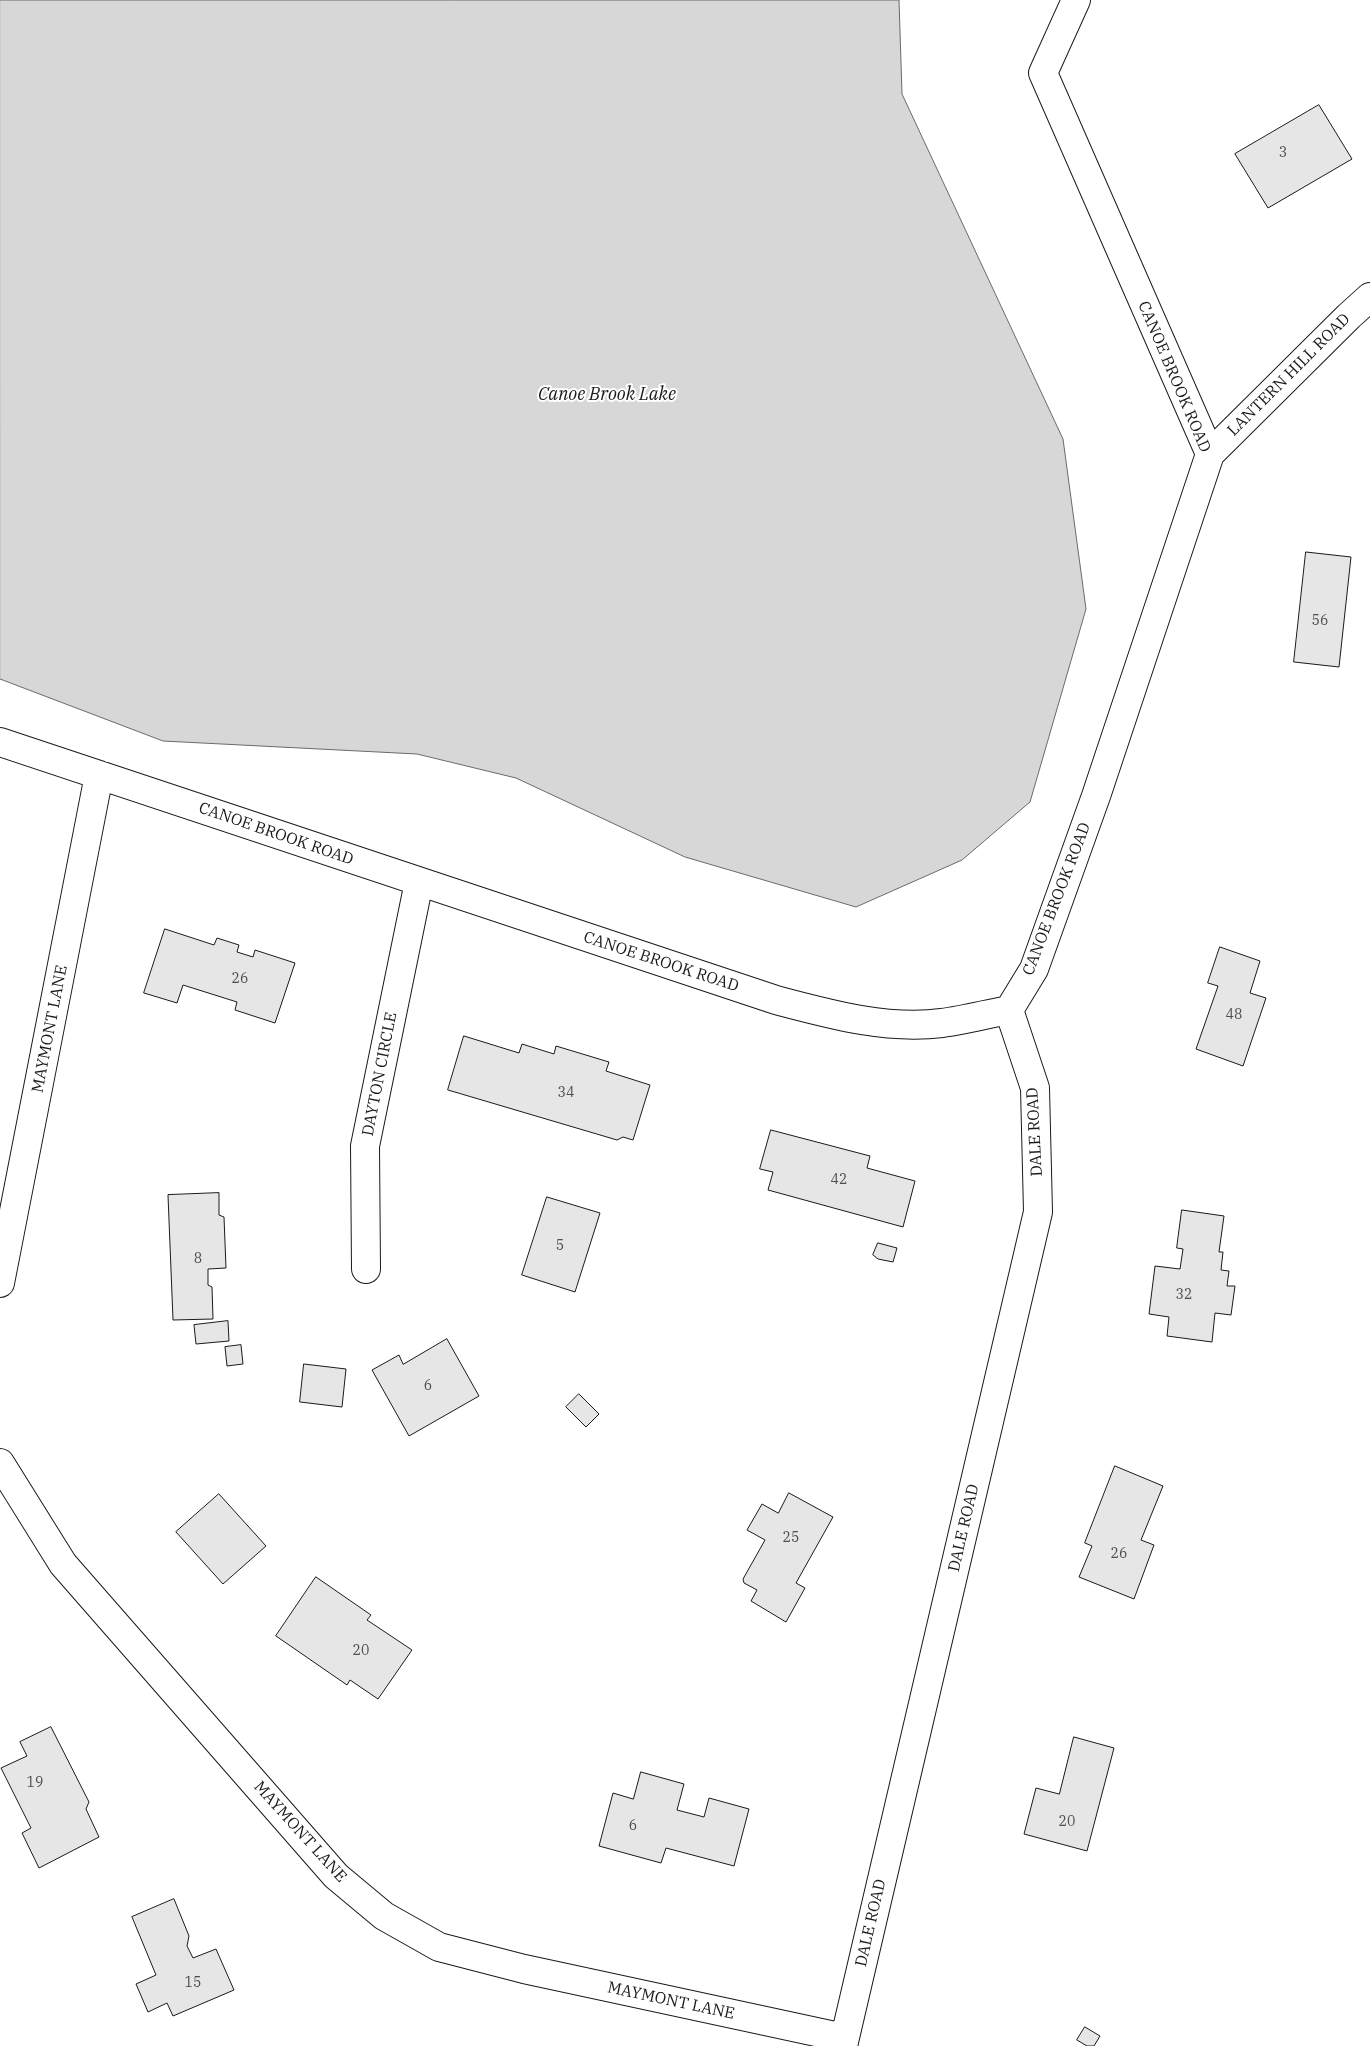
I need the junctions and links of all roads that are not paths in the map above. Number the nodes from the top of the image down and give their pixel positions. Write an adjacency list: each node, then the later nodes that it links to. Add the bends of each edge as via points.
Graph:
1 (1076, 0): 3 (street, CANOE BROOK ROAD, via 1043,73)
2 (1370, 297): 3 (street, LANTERN HILL ROAD)
3 (1210, 454): 7 (street, CANOE BROOK ROAD, via 1096,796 1034,969)
4 (0, 742): 5 (street, CANOE BROOK ROAD)
5 (99, 775): 6 (street, CANOE BROOK ROAD); 9 (street, MAYMONT LANE)
6 (419, 882): 7 (street, CANOE BROOK ROAD, via 776,1000 842,1017 901,1024 940,1023); 8 (street, DAYTON CIRCLE, via 365,1146)
7 (1009, 1010): 11 (street, DALE ROAD, via 1035,1088 1038,1212)
8 (366, 1269)
9 (0, 1283)
10 (0, 1462): 11 (street, MAYMONT LANE, via 63,1564 336,1876 384,1916 439,1947)
11 (844, 2042)

